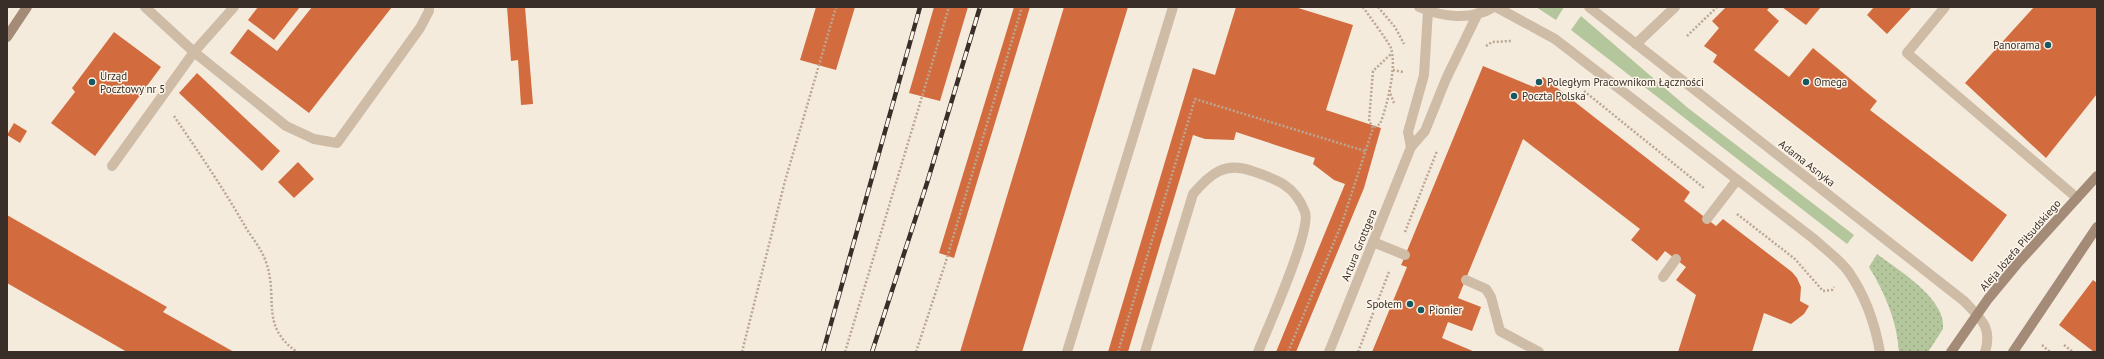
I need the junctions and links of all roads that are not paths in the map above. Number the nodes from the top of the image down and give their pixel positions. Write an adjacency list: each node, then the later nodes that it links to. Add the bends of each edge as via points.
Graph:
1 (27, 7): 12 (main road)
2 (145, 7): 14 (street)
3 (234, 7): 14 (street)
4 (429, 7): 14 (street, via 420,28 337,143 314,139 286,126)
5 (1173, 7): 28 (street)
6 (1495, 7): 11 (street); 18 (street, via 1555,39)
7 (1589, 7): 13 (street, Adama Asnyka)
8 (1675, 7): 13 (street)
9 (1946, 7): 19 (street, via 1907,53)
10 (1423, 9): 11 (street, via 1451,16); 15 (street, Artura Grottgera, via 1424,74 1408,132)
11 (1478, 13): 15 (street, Artura Grottgera, via 1446,79 1425,131)
12 (7, 37)
13 (1636, 44): 27 (street, Adama Asnyka, via 1964,301)
14 (194, 52): 16 (street)
15 (1411, 147): 22 (street, Artura Grottgera)
16 (112, 166)
17 (2097, 176): 19 (main road, Aleja Józefa Piłsudskiego)
18 (1737, 180): 20 (street); 33 (street, via 1814,239 1848,270 1876,328)
19 (2077, 198): 27 (main road, Aleja Józefa Piłsudskiego, via 2017,264)
20 (1707, 219)
21 (2097, 227): 36 (main road)
22 (1372, 242): 23 (street); 31 (street, Artura Grottgera)
23 (1401, 253)
24 (1676, 259): 25 (street)
25 (1663, 277)
26 (1466, 280): 32 (street, via 1486,288 1500,331)
27 (1978, 315): 34 (main road, Aleja Józefa Piłsudskiego); 35 (street, Adama Asnyka, via 1987,327 1988,343)
28 (1068, 352)
29 (1145, 352): 30 (street, via 1193,194 1207,178 1222,169 1240,166 1283,182 1296,195 1306,213 1303,237)
30 (1258, 352)
31 (1329, 352)
32 (1539, 352)
33 (1880, 352)
34 (1951, 352)
35 (1985, 352)
36 (2013, 352)

